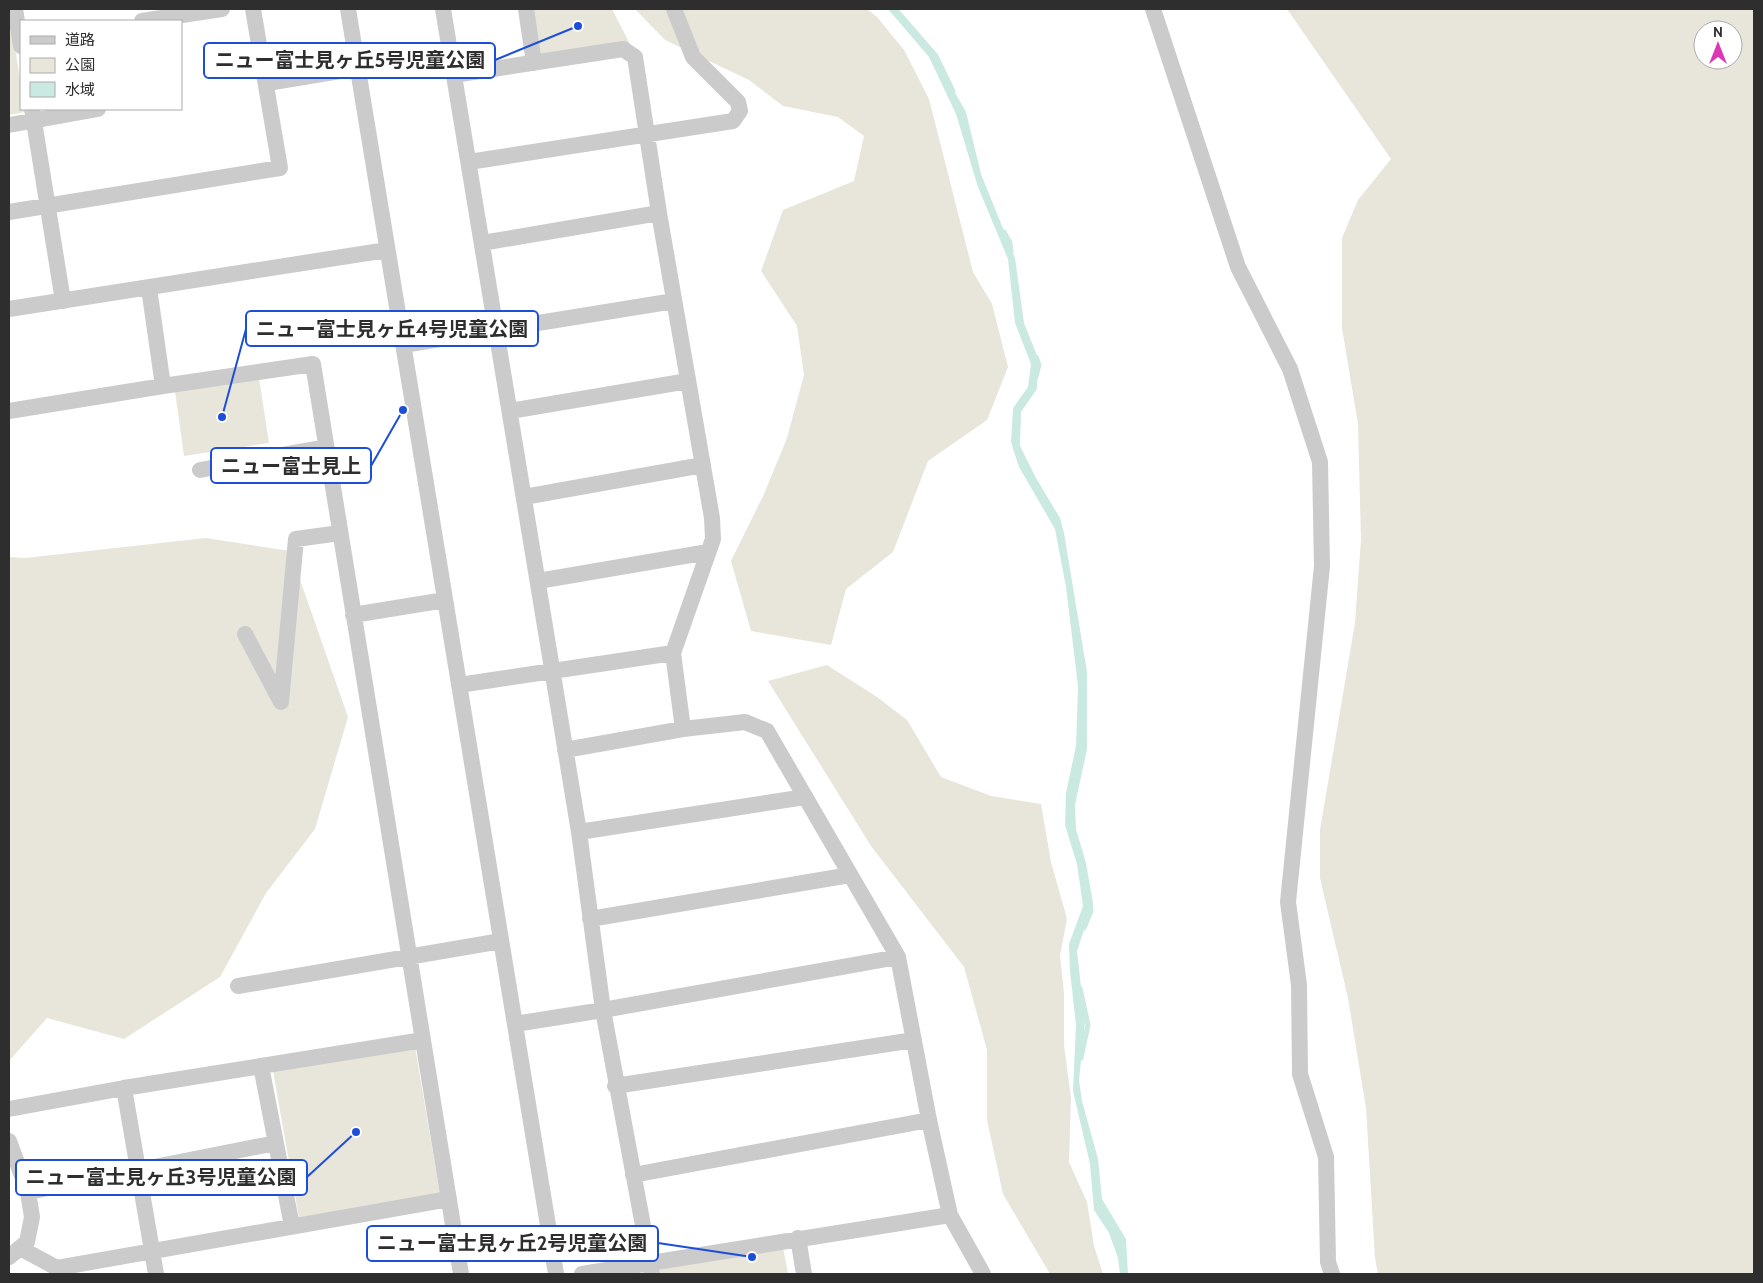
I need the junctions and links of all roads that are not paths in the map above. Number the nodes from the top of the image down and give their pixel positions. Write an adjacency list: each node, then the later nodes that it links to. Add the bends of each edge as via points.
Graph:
1 (15, 9): 10 (street)
2 (222, 9): 9 (street)
3 (254, 9): 14 (street)
4 (348, 9): 12 (street)
5 (444, 9): 13 (street)
6 (526, 9): 11 (street)
7 (674, 9): 18 (street, via 693,57 738,102 740,111 733,121)
8 (1153, 9): 85 (street, via 1238,267 1290,369 1320,462 1322,566 1288,902 1299,985 1300,1074 1326,1157 1328,1262)
9 (165, 20)
10 (20, 36)
11 (534, 63): 13 (street); 18 (street, via 623,49 635,57)
12 (358, 68): 14 (street); 24 (street)
13 (454, 75): 19 (street)
14 (267, 83): 20 (street, via 280,168)
15 (85, 110): 16 (street)
16 (33, 114): 17 (street); 20 (street)
17 (9, 125)
18 (646, 134): 19 (street); 22 (street)
19 (469, 162): 23 (street)
20 (48, 205): 21 (street); 26 (street)
21 (9, 212)
22 (659, 213): 23 (street); 27 (street)
23 (482, 243): 29 (street)
24 (387, 250): 25 (street); 30 (street)
25 (149, 288): 26 (street); 32 (street)
26 (63, 301): 28 (street)
27 (674, 301): 29 (street); 31 (street)
28 (9, 310)
29 (497, 329): 30 (street); 34 (street)
30 (403, 346): 42 (street)
31 (688, 381): 34 (street); 36 (street)
32 (163, 386): 33 (street); 35 (street, via 312,364)
33 (9, 411)
34 (510, 411): 38 (street)
35 (326, 447): 37 (street); 39 (street)
36 (702, 465): 38 (street); 40 (street, via 712,518 713,539)
37 (200, 470)
38 (524, 497): 41 (street)
39 (340, 534): 43 (street); 44 (street, via 296,539 282,702)
40 (708, 552): 41 (street); 45 (street)
41 (538, 581): 46 (street)
42 (445, 600): 43 (street); 47 (street)
43 (353, 615): 55 (street)
44 (245, 634)
45 (673, 653): 46 (street); 48 (street)
46 (552, 670): 47 (street); 49 (street)
47 (459, 685): 54 (street)
48 (683, 730): 49 (street); 50 (street, via 745,722 766,731)
49 (565, 750): 51 (street)
50 (805, 797): 51 (street); 52 (street)
51 (579, 832): 53 (street)
52 (850, 876): 53 (street); 56 (street)
53 (590, 918): 58 (street)
54 (501, 941): 55 (street); 59 (street)
55 (409, 956): 57 (street); 60 (street)
56 (898, 957): 58 (street); 61 (street)
57 (238, 986)
58 (603, 1010): 59 (street); 63 (street)
59 (515, 1024): 81 (street)
60 (423, 1040): 62 (street); 72 (street)
61 (914, 1040): 63 (street); 66 (street)
62 (261, 1066): 64 (street); 68 (street)
63 (615, 1086): 70 (street)
64 (124, 1088): 65 (street); 69 (street)
65 (9, 1109)
66 (929, 1120): 70 (street); 73 (street)
67 (9, 1141): 71 (street)
68 (276, 1143): 69 (street); 74 (street)
69 (138, 1170): 71 (street); 76 (street)
70 (633, 1175): 78 (street)
71 (28, 1192): 77 (street, via 32,1217 27,1242)
72 (449, 1199): 74 (street); 80 (street)
73 (950, 1215): 75 (street); 84 (street)
74 (292, 1226): 76 (street)
75 (798, 1238): 78 (street); 83 (street)
76 (152, 1250): 77 (street, via 56,1268); 79 (street)
77 (14, 1253)
78 (651, 1268): 82 (street)
79 (156, 1274)
80 (461, 1274)
81 (556, 1274)
82 (582, 1274)
83 (804, 1274)
84 (983, 1274)
85 (1332, 1274)

